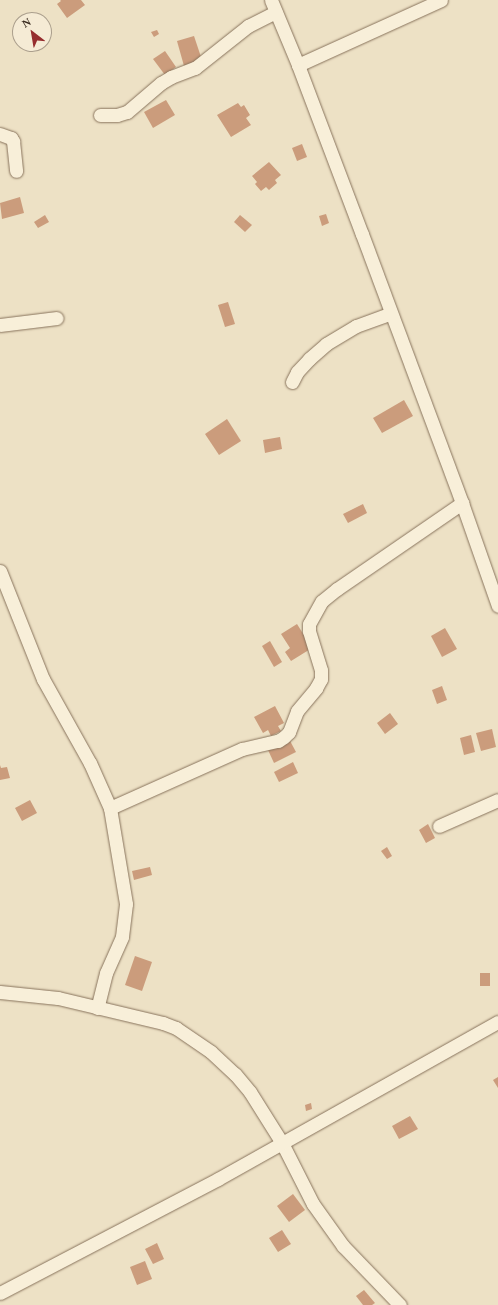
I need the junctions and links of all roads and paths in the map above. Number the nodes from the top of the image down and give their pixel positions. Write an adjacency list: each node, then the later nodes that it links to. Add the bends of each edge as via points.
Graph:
1 (441, 0): 3 (street)
2 (274, 6): 3 (street); 4 (street, via 195,68 161,83 127,112)
3 (298, 65): 7 (street)
4 (100, 115)
5 (0, 134): 6 (street, via 13,141)
6 (16, 171)
7 (391, 313): 10 (street, via 356,326 326,344 297,372); 11 (street)
8 (57, 318): 9 (street)
9 (0, 325)
10 (292, 382)
11 (462, 503): 13 (street); 15 (street, via 322,601 309,624 321,679 297,711 289,732 284,737 278,741 242,749)
12 (0, 571): 15 (street, via 43,679 90,763)
13 (498, 606)
14 (498, 800): 16 (street)
15 (110, 808): 18 (street, via 126,904 122,937 106,972)
16 (438, 826)
17 (0, 992): 18 (street, via 58,998)
18 (97, 1008): 20 (street, via 176,1028 211,1052 250,1092)
19 (498, 1022): 20 (street)
20 (282, 1143): 21 (street); 22 (street, via 317,1210 344,1246)
21 (0, 1293)
22 (400, 1305)

